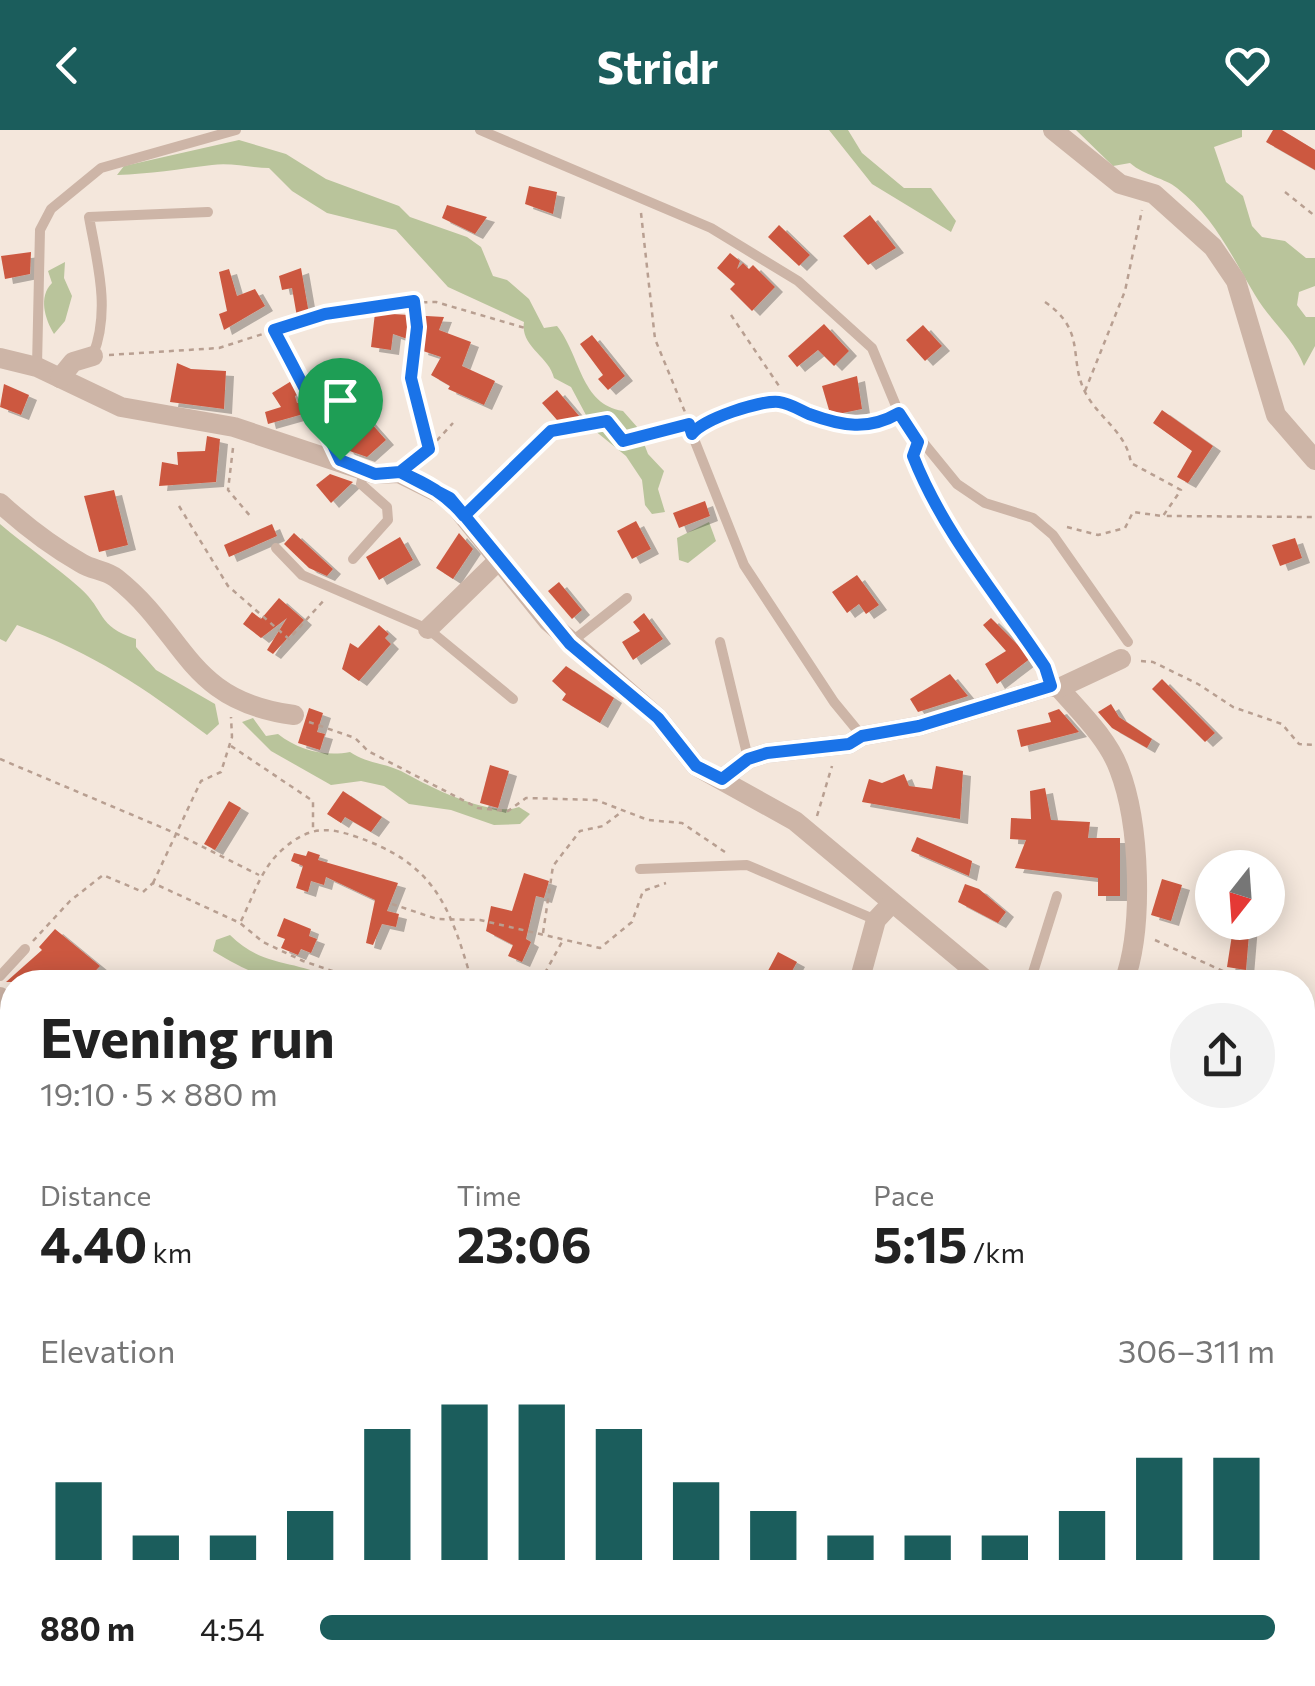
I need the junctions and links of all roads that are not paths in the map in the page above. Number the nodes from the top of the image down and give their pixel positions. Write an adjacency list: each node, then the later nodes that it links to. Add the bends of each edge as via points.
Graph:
1 (236, 130): 7 (lane, via 101,168 51,209 40,230)
2 (480, 130): 9 (lane, via 711,228 798,281 872,348)
3 (1053, 130): 10 (street, via 1120,184 1152,194 1213,246 1236,281 1276,415)
4 (208, 212): 5 (lane, via 89,216 102,288)
5 (93, 356): 8 (street, via 73,362)
6 (0, 358): 7 (street)
7 (37, 367): 8 (street)
8 (60, 378): 11 (street, via 121,407 234,427)
9 (899, 413): 20 (lane, via 957,484 985,503 1033,518 1053,536); 24 (lane, via 856,427 779,402 733,412 698,425 692,434 744,565)
10 (1315, 460)
11 (364, 470): 14 (lane, via 361,484 387,507 388,520); 15 (street, via 400,472 450,498)
12 (0, 503): 23 (street, via 83,565 112,574 194,668 237,702)
13 (276, 548): 17 (lane, via 302,575)
14 (353, 560)
15 (500, 560): 17 (street); 19 (street)
16 (627, 598): 19 (lane)
17 (428, 629): 22 (lane)
18 (720, 642): 25 (lane)
19 (570, 644): 26 (street, via 658,718 696,766)
20 (1125, 651): 21 (street)
21 (1055, 687): 24 (street); 35 (street, via 1119,768 1134,843 1134,925)
22 (513, 699)
23 (294, 715)
24 (862, 736): 25 (street, via 849,744)
25 (748, 759): 26 (street)
26 (722, 779): 29 (street, via 810,832)
27 (640, 869): 29 (lane, via 730,863)
28 (1057, 896): 34 (lane)
29 (883, 912): 32 (street); 33 (street)
30 (26, 949): 31 (lane)
31 (6, 970)
32 (863, 970)
33 (970, 970)
34 (1034, 970)
35 (1126, 970)

